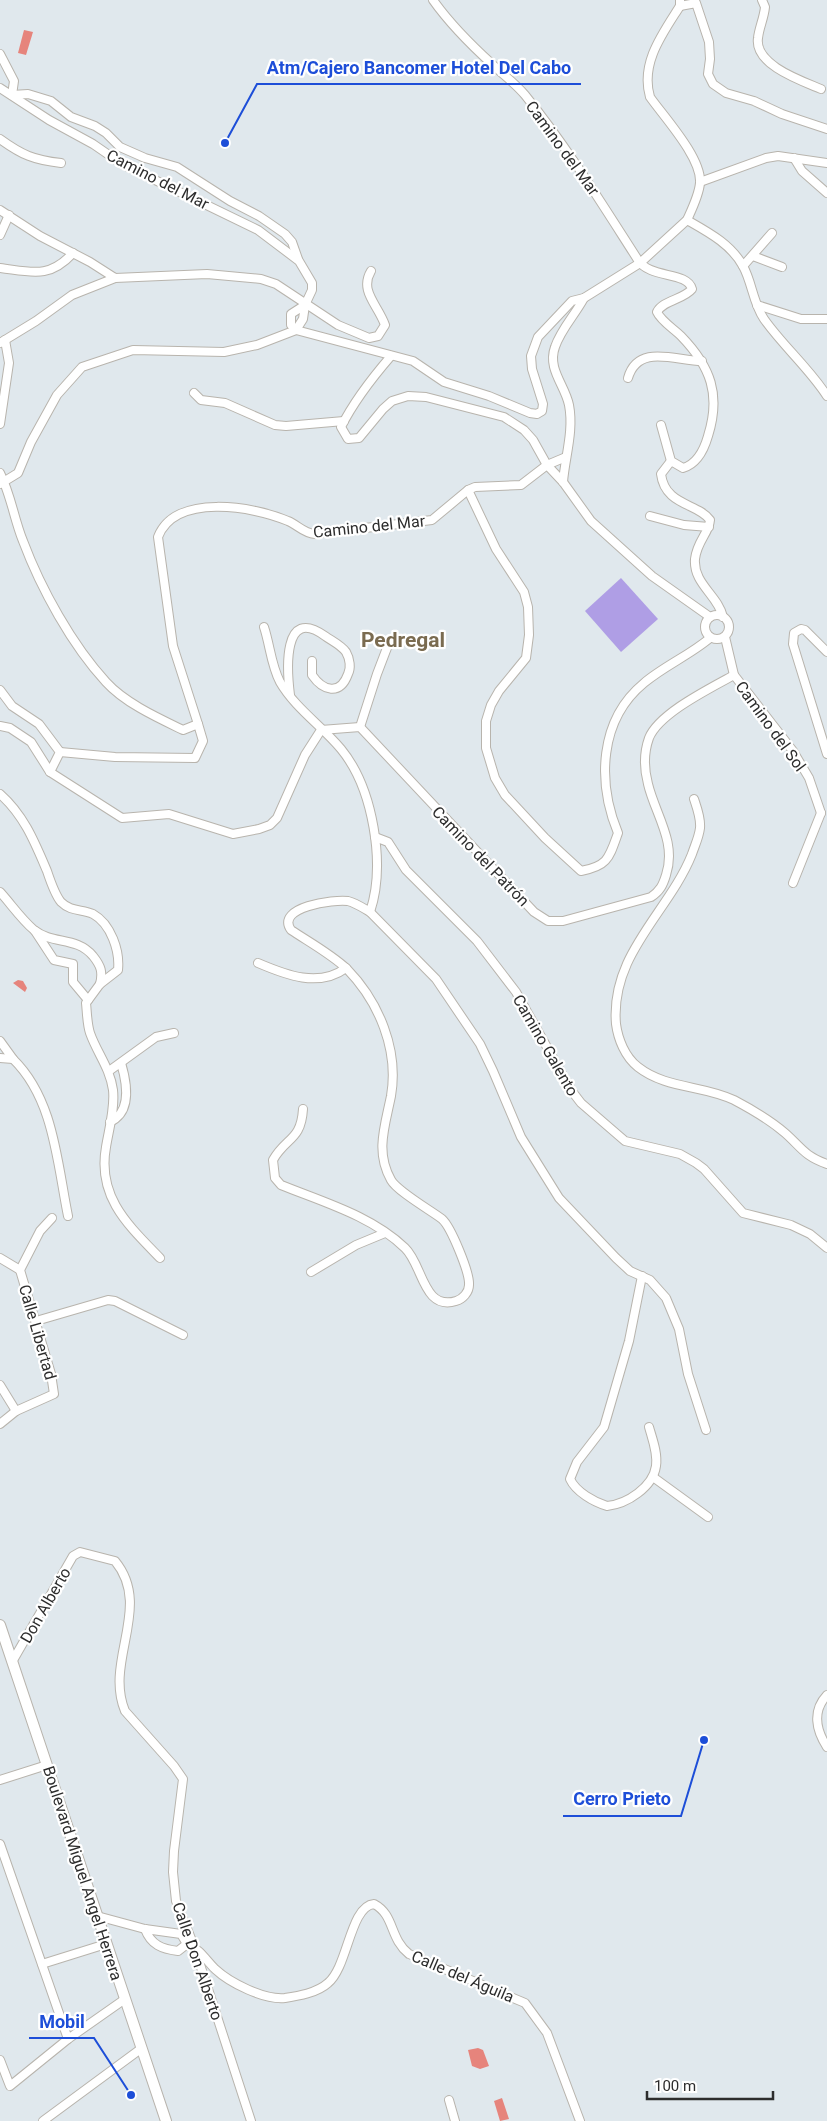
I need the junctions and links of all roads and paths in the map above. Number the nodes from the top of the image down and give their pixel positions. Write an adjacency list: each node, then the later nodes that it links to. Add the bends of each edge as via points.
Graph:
1 (433, 0): 24 (street, Camino del Mar, via 452,25 523,93 595,193)
2 (762, 0): 7 (street, via 766,8 757,39 762,53 782,72)
3 (696, 2): 4 (street); 9 (street, via 709,42 708,74 713,84 726,93 754,100 782,114)
4 (680, 3): 14 (street, via 653,50 647,86 650,97 694,162)
5 (0, 54): 8 (street, via 14,81)
6 (0, 88): 8 (street, Camino del Mar)
7 (821, 89)
8 (12, 96): 23 (street, Camino del Mar, via 122,164 258,230); 23 (street, via 28,94 51,101 71,117 106,133 120,148 187,173 285,234 292,242)
9 (827, 129)
10 (0, 139): 12 (street, via 37,161)
11 (794, 158): 13 (street); 14 (street, via 766,158); 15 (street, via 802,171)
12 (61, 163)
13 (827, 163)
14 (700, 182): 18 (street)
15 (827, 193)
16 (0, 210): 17 (street)
17 (9, 216): 20 (street); 21 (street)
18 (688, 220): 24 (street); 25 (street, via 719,239)
19 (772, 233): 22 (street)
20 (0, 235)
21 (73, 253): 27 (street, via 63,264 46,272); 29 (street)
22 (753, 256): 25 (street); 26 (street)
23 (299, 261): 31 (street, Camino del Mar, via 312,283)
24 (640, 263): 30 (street); 37 (street, via 652,272 690,284 692,290 687,295 659,307 657,312)
25 (743, 266): 32 (street)
26 (782, 267)
27 (0, 268)
28 (370, 271): 31 (street, via 366,289 385,325 378,336 361,336)
29 (115, 278): 31 (street, via 236,275 276,284); 35 (street, via 72,295)
30 (584, 298): 36 (street, via 572,301 538,336 531,356 543,404 542,411 536,414 457,388 413,361); 44 (street, via 554,348 556,374 569,406 570,434)
31 (305, 305): 34 (street, Camino del Mar, via 303,319); 34 (street, Camino del Mar, via 291,314 291,325)
32 (758, 305): 33 (street, via 800,319); 40 (street, via 764,319)
33 (827, 319)
34 (296, 330): 36 (street); 49 (street, via 257,345 224,352 133,350 82,367 57,395 30,442 18,473)
35 (2, 341): 42 (street, via 8,349 9,363)
36 (391, 356): 41 (street)
37 (702, 360): 38 (street, via 649,357 638,360); 45 (street, via 711,381 714,420 694,463 680,468)
38 (628, 378)
39 (194, 393): 41 (street, via 201,400 225,403 275,425)
40 (827, 396)
41 (344, 421): 46 (street, via 341,427 343,434 354,440 392,401 408,396 426,397 504,417 524,430)
42 (0, 424)
43 (661, 425): 45 (street)
44 (566, 457): 46 (street); 48 (street)
45 (671, 461): 52 (street, via 661,474 662,482 681,503 706,515 710,520)
46 (547, 465): 48 (street); 50 (street, via 520,485)
47 (0, 473): 49 (street)
48 (563, 482): 53 (street, via 591,521 652,576)
49 (2, 483): 64 (street, via 37,574 67,629 107,683 149,714 183,730)
50 (468, 490): 57 (street, via 496,549 524,592 528,607 526,658 499,691 486,721 486,748 492,771 505,795 544,838 581,871 599,868 609,857 618,833 608,810 605,756 610,731 624,702 645,682); 64 (street, Camino del Mar, via 441,514 423,522 306,533 275,516 239,508 206,506 163,525 158,537 173,646)
51 (650, 516): 52 (street, via 684,525)
52 (709, 527): 54 (street, via 699,542 696,574 718,604)
53 (710, 617): 54 (street); 57 (street, via 705,628)
54 (723, 617): 56 (street, via 729,627)
55 (264, 627): 63 (street, via 275,669)
56 (725, 637): 57 (street, via 720,640); 61 (street, Camino del Sol)
57 (710, 638)
58 (390, 640): 66 (street)
59 (827, 652): 69 (street, via 805,630 794,633 794,644)
60 (312, 661): 63 (street, via 312,675 324,688 332,690 339,687 350,672 347,653 340,646 312,629 304,628 296,634 287,651)
61 (734, 675): 73 (street, Camino del Sol, via 793,751); 76 (street, via 683,706 650,737 645,764 648,785 668,846 668,865)
62 (0, 690): 68 (street, via 12,706 39,724)
63 (290, 697): 67 (street)
64 (198, 724): 68 (street, Camino del Mar, via 203,741 195,758 115,757)
65 (0, 726): 70 (street, via 10,728 31,742)
66 (360, 727): 67 (street); 76 (street, Camino del Patrón, via 542,919 564,921 612,909 651,896)
67 (322, 730): 70 (street, via 308,748 277,818 270,825 233,834 169,814 122,818); 74 (street, via 341,748 356,770)
68 (60, 752): 70 (street)
69 (827, 754)
70 (50, 772)
71 (0, 794): 83 (street, via 23,820 60,901 74,911 92,914 111,934 119,960 118,970)
72 (694, 799): 78 (street, via 699,816 699,836 677,884)
73 (824, 813): 75 (street)
74 (375, 836): 79 (street, via 376,882); 97 (street, Camino Galento, via 388,842 406,870 477,941 516,992 581,1103 625,1141 680,1154 696,1162 743,1213 791,1225 810,1234)
75 (793, 883)
76 (662, 888): 78 (street)
77 (0, 892): 80 (street)
78 (664, 903): 93 (street, via 628,959 619,986 616,1026 626,1052 638,1067 654,1077 735,1101 780,1129 802,1152)
79 (370, 912): 82 (street, via 348,901 316,904 300,909 288,920 291,930); 102 (street, via 436,979 480,1044 521,1137 559,1198 616,1258 630,1271)
80 (34, 929): 83 (street, via 47,937 85,947 98,961 103,973); 84 (street, via 54,960 73,964 73,982)
81 (258, 963): 82 (street, via 281,972 322,979)
82 (346, 968): 96 (street, via 372,1001 390,1043 391,1094 381,1150 385,1168 392,1183 444,1221 456,1242 470,1284 466,1295 458,1301 445,1303 434,1300 427,1293 412,1255)
83 (100, 984): 84 (street)
84 (88, 1000): 90 (street, via 90,1032)
85 (174, 1033): 89 (street, via 156,1037)
86 (0, 1041): 88 (street)
87 (0, 1058): 88 (street)
88 (14, 1059): 94 (street, via 30,1077 46,1111)
89 (121, 1063): 90 (street); 92 (street, via 127,1086 123,1110)
90 (109, 1071): 92 (street, via 113,1097)
91 (303, 1109): 96 (street, via 297,1134 273,1160 275,1178 281,1185 350,1213)
92 (110, 1122): 99 (street, via 104,1158 105,1185 134,1232)
93 (827, 1164)
94 (68, 1216)
95 (52, 1218): 100 (street, Calle Libertad, via 40,1231)
96 (385, 1233): 101 (street, via 356,1245)
97 (827, 1248)
98 (0, 1258): 100 (street, Calle Libertad)
99 (160, 1258)
100 (20, 1270): 103 (street, Calle Libertad)
101 (311, 1272)
102 (642, 1276): 109 (street, via 656,1285 680,1329 688,1374); 110 (street, via 629,1341 604,1427 577,1462 570,1478 587,1496 607,1506 629,1500)
103 (36, 1321): 104 (street, via 108,1300); 106 (street, Calle Libertad, via 54,1394)
104 (183, 1334)
105 (0, 1385): 106 (street)
106 (16, 1411): 107 (street)
107 (0, 1424)
108 (649, 1427): 110 (street, via 656,1460)
109 (706, 1430)
110 (653, 1477): 111 (street)
111 (708, 1516)
112 (80, 1552): 114 (street, Don Alberto, via 74,1556); 123 (street, Calle Don Alberto, via 116,1562 127,1579 132,1603 119,1667 119,1692 125,1711 183,1779 173,1872 176,1902)
113 (0, 1625): 114 (street, Boulevard Miguel Angel Herrera)
114 (12, 1662): 117 (street, Boulevard Miguel Angel Herrera)
115 (827, 1695): 116 (street, via 816,1716)
116 (826, 1745)
117 (47, 1765): 118 (street); 120 (street, Boulevard Miguel Angel Herrera)
118 (0, 1780)
119 (0, 1844): 124 (street)
120 (97, 1916): 121 (street, Calle del Águila); 122 (street, Boulevard Miguel Angel Herrera)
121 (145, 1929): 123 (street, Calle del Águila, via 181,1934); 123 (street, via 161,1948 178,1951)
122 (106, 1944): 124 (street); 125 (street, Boulevard Miguel Angel Herrera)
123 (191, 1945): 132 (street, Calle Don Alberto); 134 (street, Calle del Águila, via 220,1973 242,1987 271,1997 303,1994 327,1985 336,1974 358,1914 374,1904 384,1910 395,1940 409,1954 525,2003 547,2033)
124 (42, 1964): 126 (street)
125 (125, 1999): 126 (street); 127 (street, Boulevard Miguel Angel Herrera)
126 (68, 2039): 128 (street, via 10,2086)
127 (142, 2048): 130 (street); 131 (street, Boulevard Miguel Angel Herrera)
128 (0, 2060)
129 (449, 2100): 133 (street)
130 (43, 2121)
131 (166, 2121)
132 (251, 2121)
133 (456, 2121)
134 (580, 2121)

